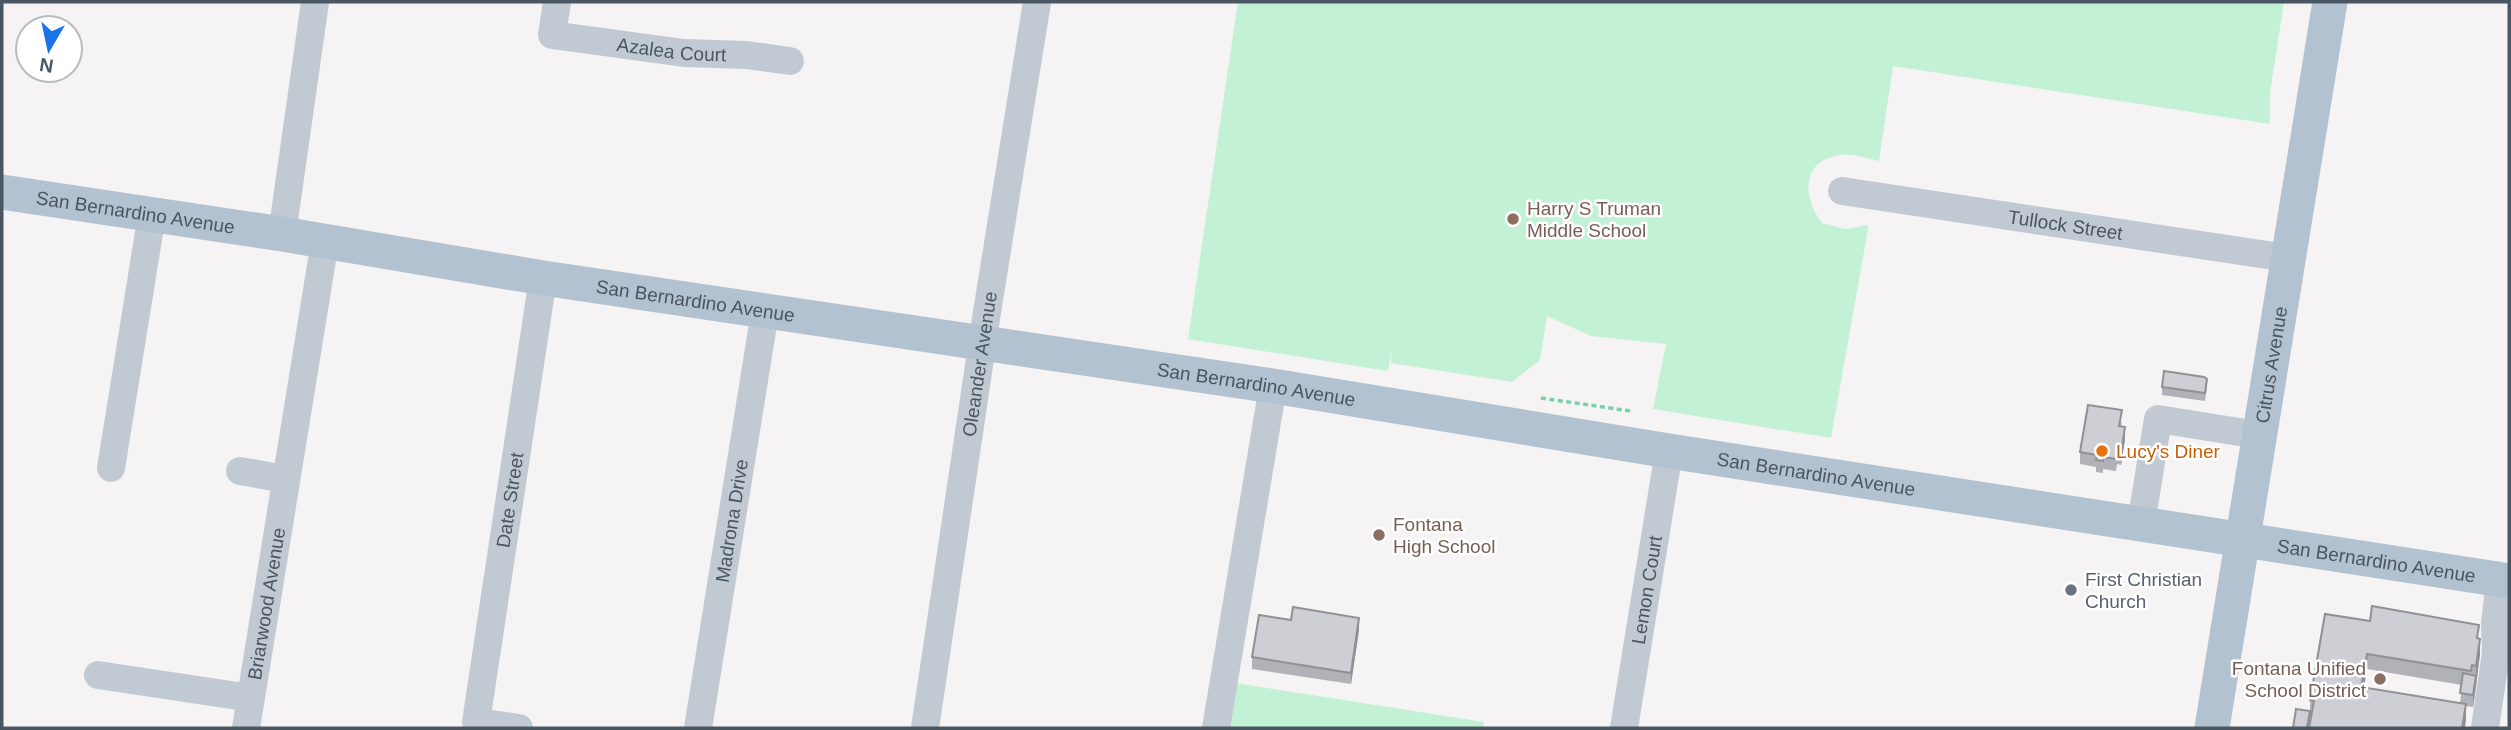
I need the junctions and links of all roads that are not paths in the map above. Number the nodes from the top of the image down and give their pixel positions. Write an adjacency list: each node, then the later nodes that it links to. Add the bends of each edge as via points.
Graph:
1 (315, 2): 9 (street)
2 (557, 2): 5 (street, Azalea Court, via 552,35 684,53)
3 (1037, 2): 14 (street, Oleander Avenue)
4 (2330, 2): 11 (main road, Citrus Avenue)
5 (790, 61)
6 (1842, 191): 11 (street, Tullock Street)
7 (2, 192): 8 (main road, San Bernardino Avenue)
8 (152, 214): 9 (main road, San Bernardino Avenue); 18 (street)
9 (282, 234): 10 (main road, San Bernardino Avenue)
10 (325, 241): 12 (main road, San Bernardino Avenue); 20 (street, Briarwood Avenue)
11 (2287, 258): 16 (main road, Citrus Avenue)
12 (543, 278): 13 (main road, San Bernardino Avenue); 27 (street, Date Street, via 476,722)
13 (765, 312): 14 (main road, San Bernardino Avenue); 28 (street, Madrona Drive)
14 (983, 345): 15 (main road, San Bernardino Avenue); 29 (street, Oleander Avenue)
15 (1273, 386): 17 (main road, San Bernardino Avenue); 30 (street)
16 (2259, 435): 21 (street, via 2158,419); 22 (main road, Citrus Avenue)
17 (1669, 451): 21 (main road, San Bernardino Avenue); 31 (street, Lemon Court)
18 (111, 468)
19 (240, 471): 20 (street)
20 (285, 478): 25 (street, Briarwood Avenue)
21 (2141, 524): 22 (main road, San Bernardino Avenue)
22 (2241, 540): 23 (main road, San Bernardino Avenue); 32 (main road, Citrus Avenue)
23 (2505, 581): 33 (street)
24 (98, 675): 25 (street)
25 (251, 698): 26 (street, Briarwood Avenue)
26 (246, 728)
27 (519, 728)
28 (698, 728)
29 (925, 728)
30 (1216, 728)
31 (1624, 728)
32 (2212, 728)
33 (2484, 728)

